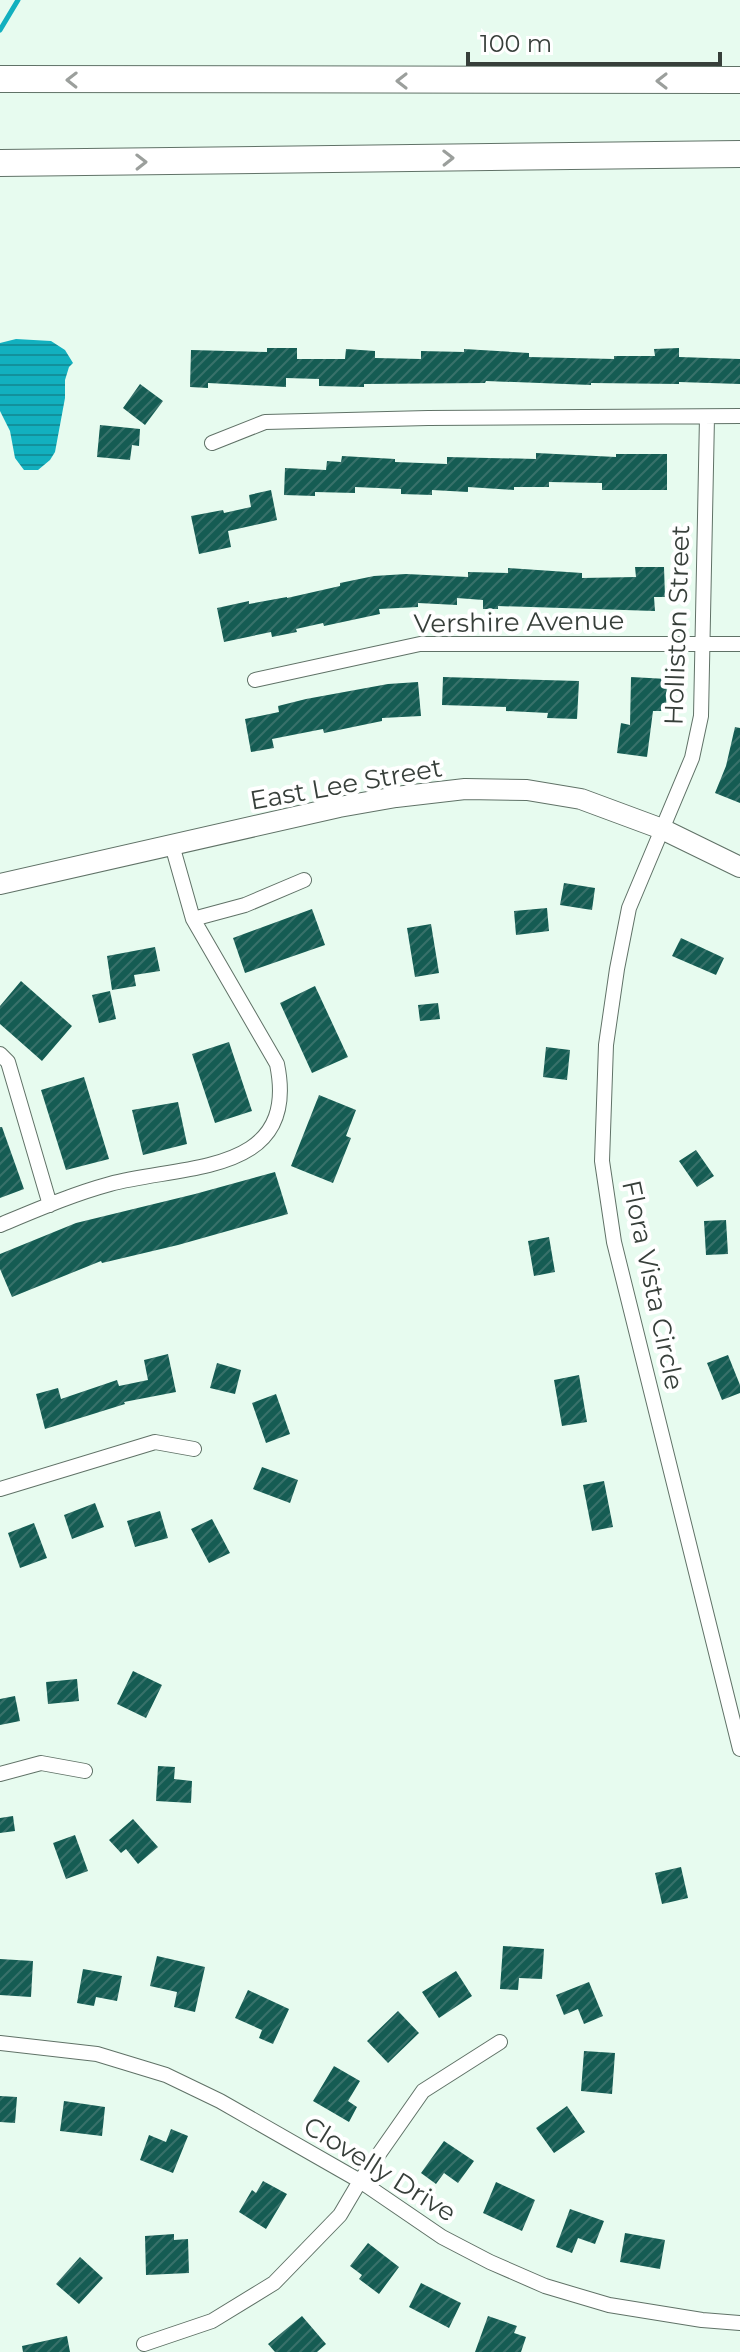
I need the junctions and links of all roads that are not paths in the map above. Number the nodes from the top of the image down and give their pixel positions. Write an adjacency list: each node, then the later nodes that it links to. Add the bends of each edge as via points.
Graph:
1 (0, 79): 2 (highway, one-way to 1)
2 (740, 80)
3 (740, 154): 4 (highway, one-way to 3)
4 (0, 163)
5 (740, 416): 6 (street)
6 (707, 417): 7 (street, via 265,422); 8 (street, Holliston Street)
7 (212, 443)
8 (703, 643): 9 (street, Vershire Avenue); 10 (street, Vershire Avenue, via 420,644); 11 (street, Holliston Street, via 701,716 692,758)
9 (740, 644)
10 (255, 680)
11 (662, 829): 12 (street, East Lee Street, via 581,799 527,790 465,789 339,807); 13 (street, East Lee Street); 22 (street, Flora Vista Circle, via 629,908 617,969 606,1045 602,1161 614,1242)
12 (172, 845): 15 (street, East Lee Street); 16 (street)
13 (740, 867)
14 (304, 880): 16 (street, via 245,905)
15 (0, 884)
16 (193, 919): 18 (street, via 277,1064 280,1110 268,1133 230,1159 110,1184)
17 (0, 1054): 18 (street, via 8,1062)
18 (50, 1205): 19 (street)
19 (0, 1225)
20 (194, 1449): 21 (street, via 155,1442)
21 (0, 1489)
22 (740, 1749)
23 (85, 1771): 24 (street, via 41,1763)
24 (0, 1774)
25 (500, 2042): 27 (street, via 423,2091)
26 (0, 2043): 27 (street, Clovelly Drive, via 97,2054 166,2075)
27 (360, 2181): 28 (street, Clovelly Drive, via 442,2237 545,2286 609,2305); 29 (street, via 340,2215 274,2283 212,2321)
28 (740, 2323)
29 (144, 2344)

